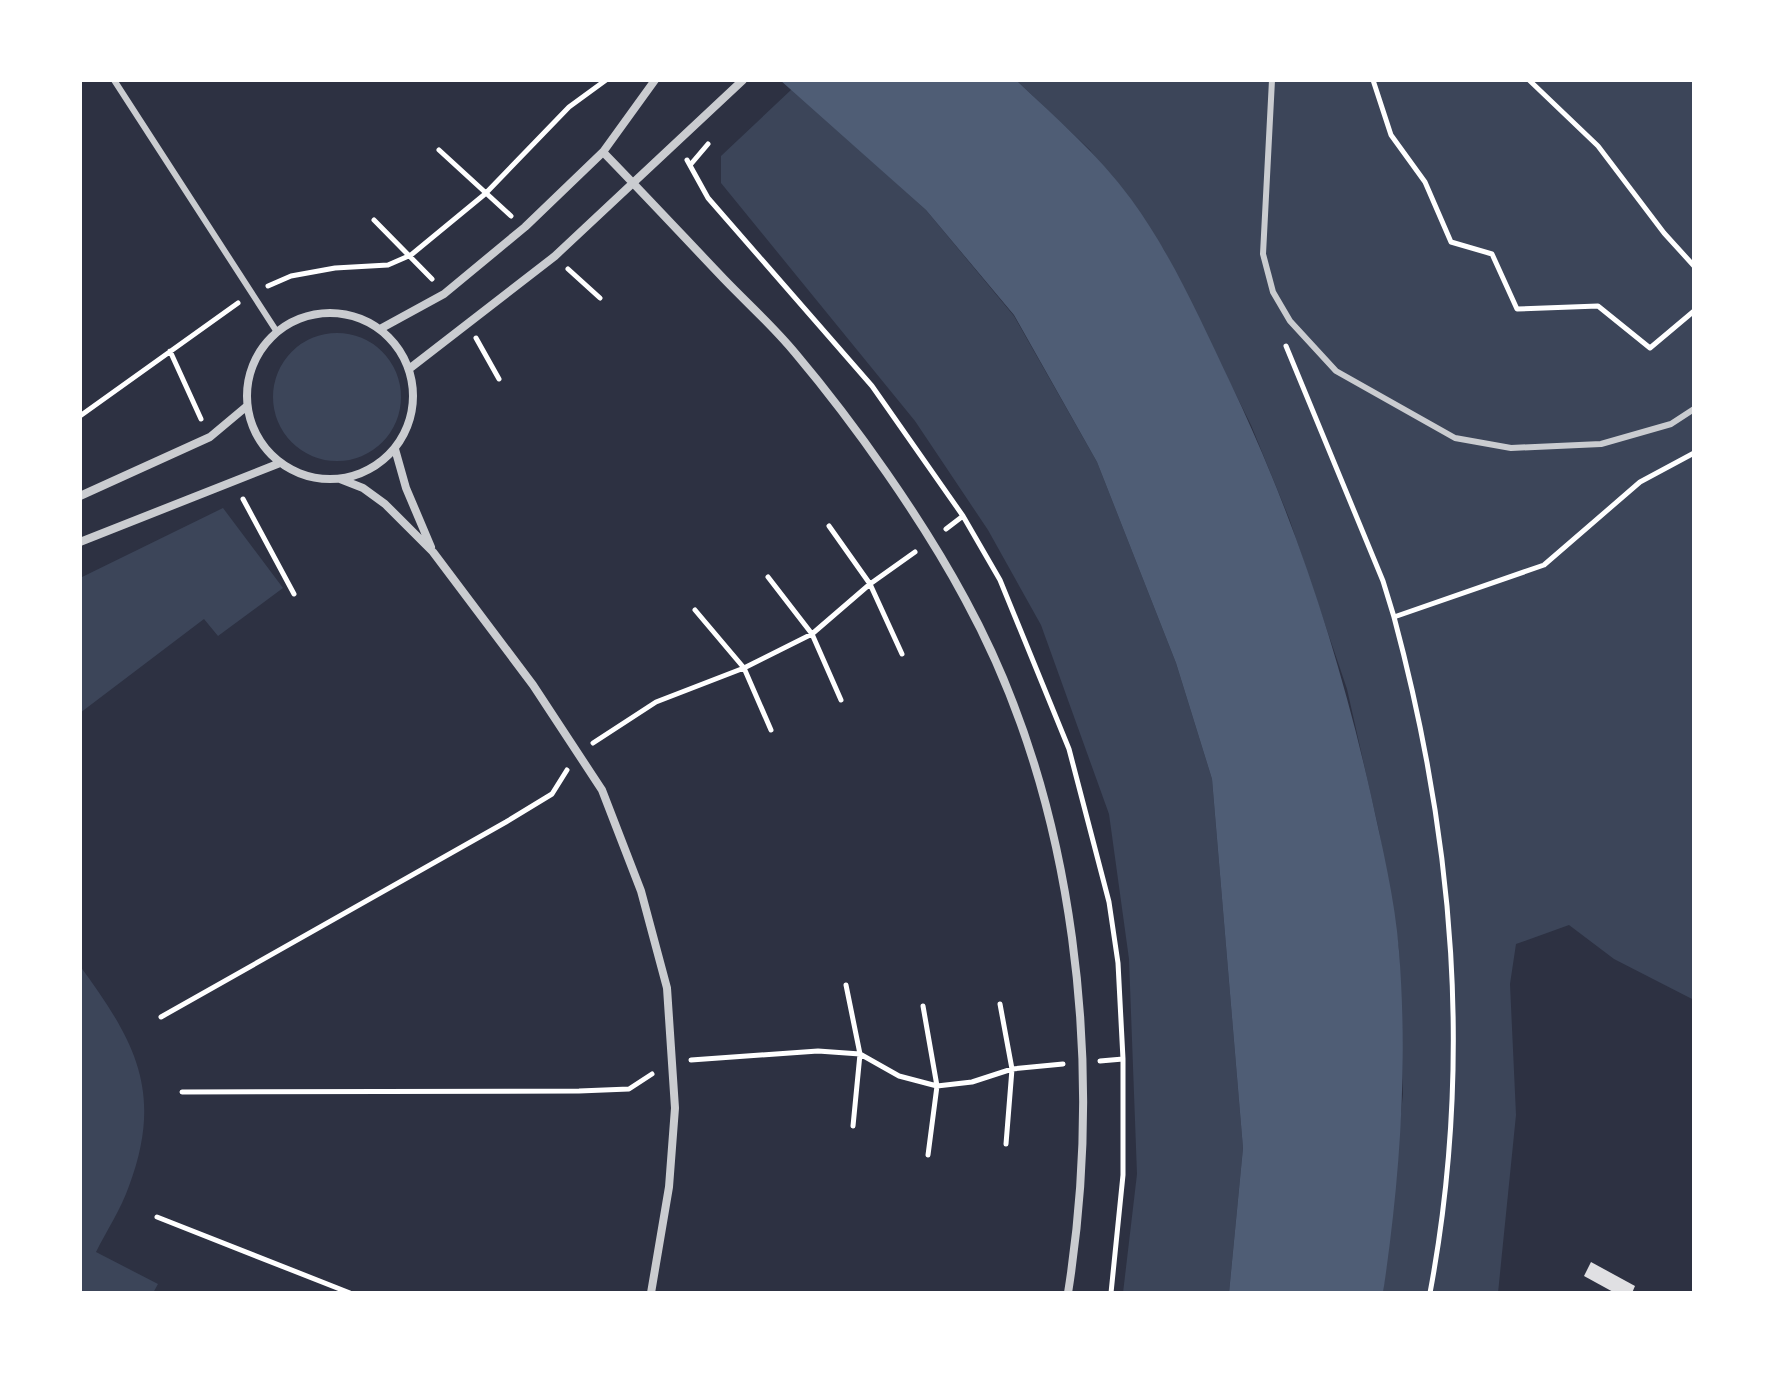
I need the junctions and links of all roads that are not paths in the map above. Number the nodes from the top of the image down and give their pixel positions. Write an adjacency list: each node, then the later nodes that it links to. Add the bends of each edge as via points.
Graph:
1 (114, 80): 8 (lane)
2 (655, 80): 5 (street)
3 (743, 80): 6 (street)
4 (1272, 80): 11 (lane, via 1263,254 1273,292 1290,321 1336,371 1455,438 1511,448 1601,444 1671,424)
5 (603, 152): 6 (street); 7 (street, via 444,294)
6 (635, 184): 9 (street, via 555,256); 19 (street, via 796,353 887,476 966,601 1008,692 1039,783 1078,982 1084,1138 1079,1226)
7 (380, 329): 8 (street, via 348,315 327,313 303,317); 9 (street, via 398,347)
8 (277, 332): 10 (street, via 257,357)
9 (409, 369): 12 (street, via 414,396 409,425)
10 (247, 406): 13 (street, via 262,445); 15 (street, via 210,437)
11 (1694, 409)
12 (395, 449): 14 (street, via 362,474); 17 (street)
13 (280, 463): 14 (street, via 317,479); 16 (street)
14 (340, 479): 17 (street, via 385,504)
15 (80, 496)
16 (80, 542)
17 (433, 552): 18 (street, via 533,685 602,790 641,891 667,988 675,1108 669,1187)
18 (651, 1293)
19 (1068, 1293)

